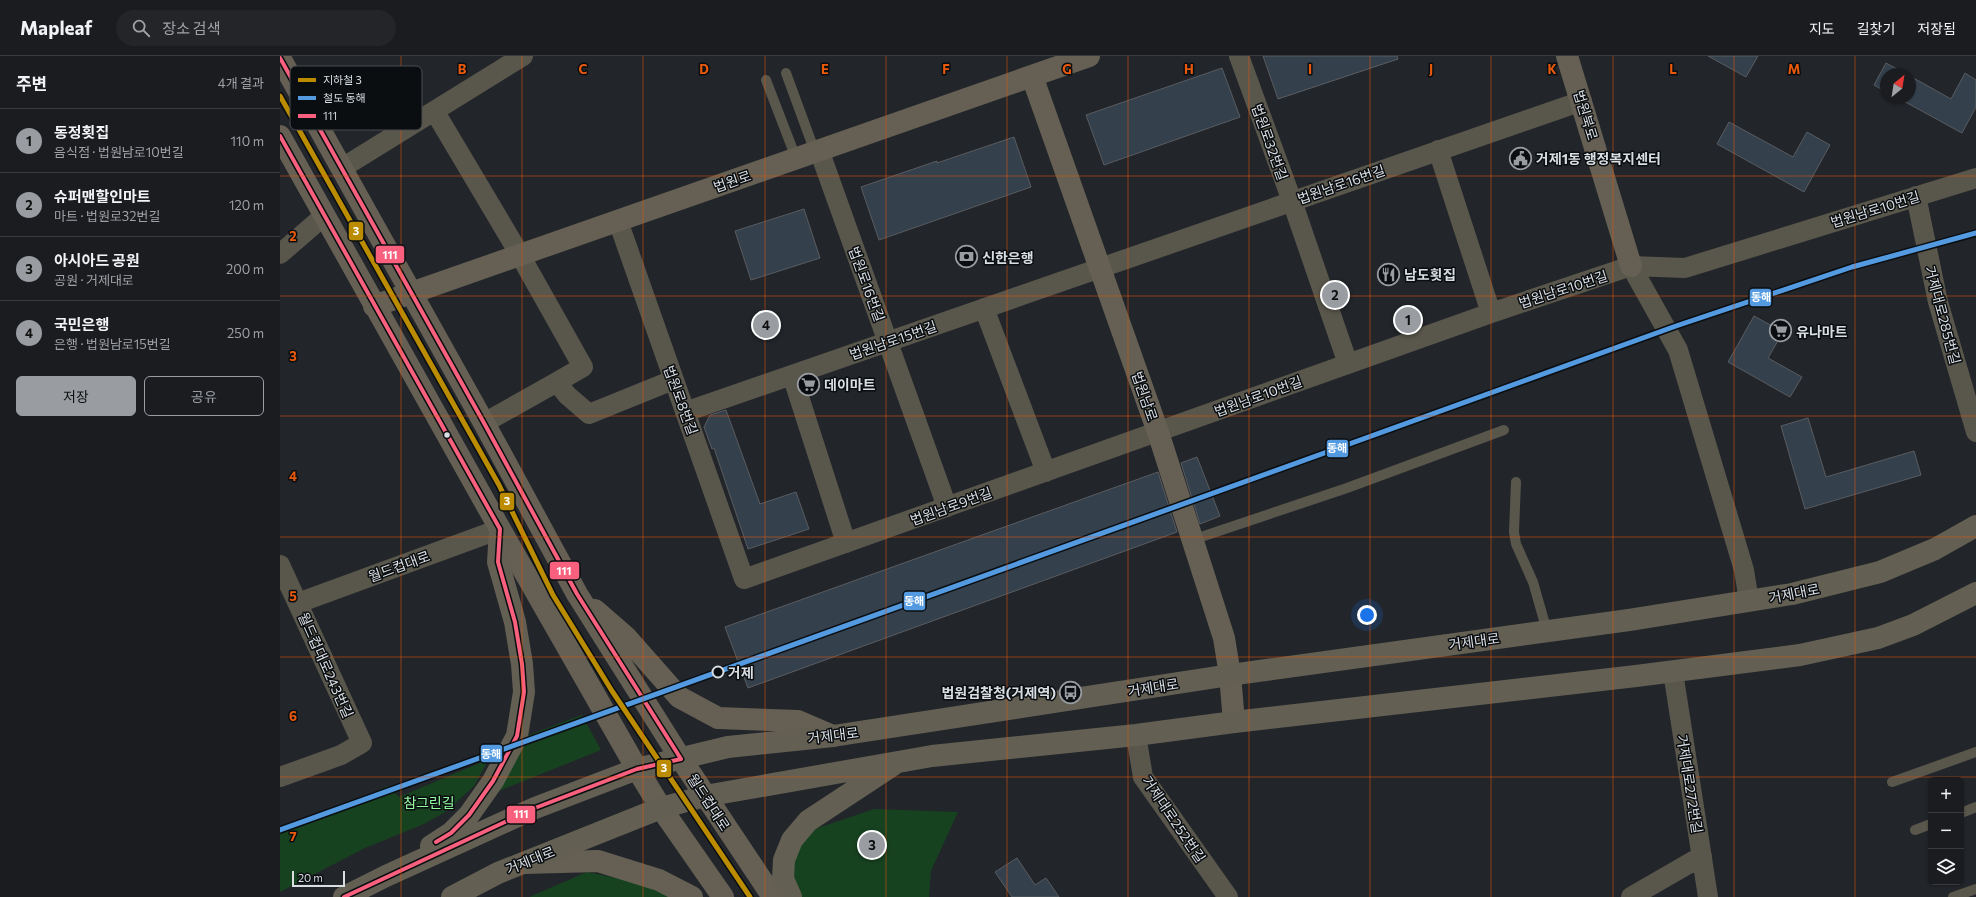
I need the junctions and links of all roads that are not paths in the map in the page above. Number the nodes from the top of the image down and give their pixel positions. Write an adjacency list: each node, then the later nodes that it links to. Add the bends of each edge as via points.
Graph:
1 (523, 56): 11 (street)
2 (1089, 56): 8 (main road, 법원로)
3 (1239, 56): 21 (street, 법원로32번길)
4 (1568, 56): 10 (main road, 법원북로)
5 (280, 58): 7 (main road, 월드컵대로)
6 (786, 73): 17 (lane)
7 (290, 76)
8 (1032, 76): 17 (main road, 법원로); 27 (main road, 법원남로)
9 (766, 80): 17 (lane)
10 (1582, 101): 16 (street, 법원남로16번길); 26 (main road, 법원북로)
11 (435, 112): 12 (street); 25 (street)
12 (422, 120)
13 (321, 130): 18 (main road, 월드컵대로)
14 (405, 130): 18 (street)
15 (280, 136): 22 (main road)
16 (1438, 150): 21 (street, 법원남로16번길); 31 (street)
17 (810, 153): 23 (main road, 법원로); 32 (street, 법원로16번길)
18 (342, 168): 28 (main road, 월드컵대로)
19 (1976, 178): 20 (street, 법원남로10번길)
20 (1916, 196): 26 (street, 법원남로10번길, via 1685,268); 41 (street, 거제대로285번길, via 1938,302)
21 (1292, 201): 27 (street, 법원남로16번길); 33 (street, 법원로32번길)
22 (325, 215): 24 (street); 29 (main road)
23 (618, 220): 25 (main road, 법원로); 35 (street, 법원로8번길)
24 (280, 254)
25 (520, 255): 28 (main road, 법원로); 36 (street, via 583,367)
26 (1631, 266): 31 (street, 법원남로10번길); 54 (street, via 1678,350 1744,570)
27 (1100, 268): 30 (street, 법원남로15번길); 40 (main road, 법원남로)
28 (411, 293): 29 (main road, 법원로); 38 (main road, 월드컵대로)
29 (374, 306): 46 (main road)
30 (984, 308): 32 (street, 법원남로15번길); 42 (street)
31 (1491, 313): 33 (street, 법원남로10번길)
32 (888, 342): 34 (street, 법원남로15번길); 44 (street, 법원로16번길)
33 (1348, 364): 40 (street, 법원남로10번길)
34 (792, 375): 37 (street, 법원남로15번길); 48 (street)
35 (673, 380): 36 (street, via 588,414); 37 (street, 법원로8번길)
36 (557, 382): 38 (street)
37 (685, 412): 50 (street, 법원로8번길)
38 (484, 423): 52 (main road, 월드컵대로)
39 (1504, 430): 47 (lane, via 1347,488)
40 (1158, 432): 42 (street, 법원남로9번길); 47 (main road, 법원남로)
41 (1976, 432)
42 (1046, 472): 44 (street, 법원남로9번길)
43 (1516, 482): 55 (lane, via 1516,544 1533,582)
44 (947, 507): 48 (street, 법원남로9번길)
45 (1976, 526): 54 (main road, 거제대로, via 1935,549 1880,572 1830,586)
46 (500, 529): 53 (street, 월드컵대로); 64 (main road); 75 (main road, via 498,562 515,622 522,664 524,692 517,736 493,780 469,815 451,833)
47 (1192, 540): 57 (main road, 법원남로, via 1224,638)
48 (846, 543): 50 (street, 법원남로9번길)
49 (280, 565): 53 (street, 월드컵대로243번길)
50 (744, 579)
51 (1976, 593): 56 (main road, 거제대로, via 1913,625 1878,638 1800,655)
52 (577, 594): 59 (main road, via 626,637 679,697 718,718 798,721); 62 (main road, 월드컵대로)
53 (298, 602): 65 (street, 월드컵대로243번길, via 362,742 341,755)
54 (1749, 602): 55 (main road, 거제대로)
55 (1546, 631): 57 (main road, 거제대로)
56 (1673, 672): 58 (main road, 거제대로); 73 (street, 거제대로272번길)
57 (1230, 675): 58 (main road, 법원남로); 59 (main road, 거제대로)
58 (1234, 722): 60 (main road, 거제대로)
59 (833, 736): 62 (main road, 거제대로, via 728,747)
60 (1136, 736): 63 (main road, 거제대로); 83 (street, 거제대로252번길, via 1143,777)
61 (1976, 752): 66 (lane)
62 (681, 759): 64 (main road, 거제대로); 67 (main road, 월드컵대로)
63 (899, 761): 67 (main road, 거제대로); 82 (main road, via 808,821 792,840 784,860 783,879)
64 (637, 769): 69 (main road); 75 (main road, 거제대로, via 535,808)
65 (280, 777)
66 (1892, 782)
67 (705, 796): 69 (main road, 거제대로); 81 (main road, 월드컵대로)
68 (1976, 807): 70 (lane)
69 (661, 808): 74 (main road, 거제대로); 80 (main road)
70 (1964, 812)
71 (1928, 825): 72 (lane)
72 (1915, 830)
73 (1702, 856): 84 (street); 85 (street, 거제대로272번길)
74 (523, 863): 78 (main road, 거제대로); 79 (main road, via 598,861 659,880)
75 (386, 876): 77 (main road, 거제대로)
76 (1976, 889): 86 (lane)
77 (344, 897)
78 (452, 897)
79 (692, 897)
80 (723, 897)
81 (773, 897)
82 (791, 897)
83 (1228, 897)
84 (1631, 897)
85 (1708, 897)
86 (1953, 897)

